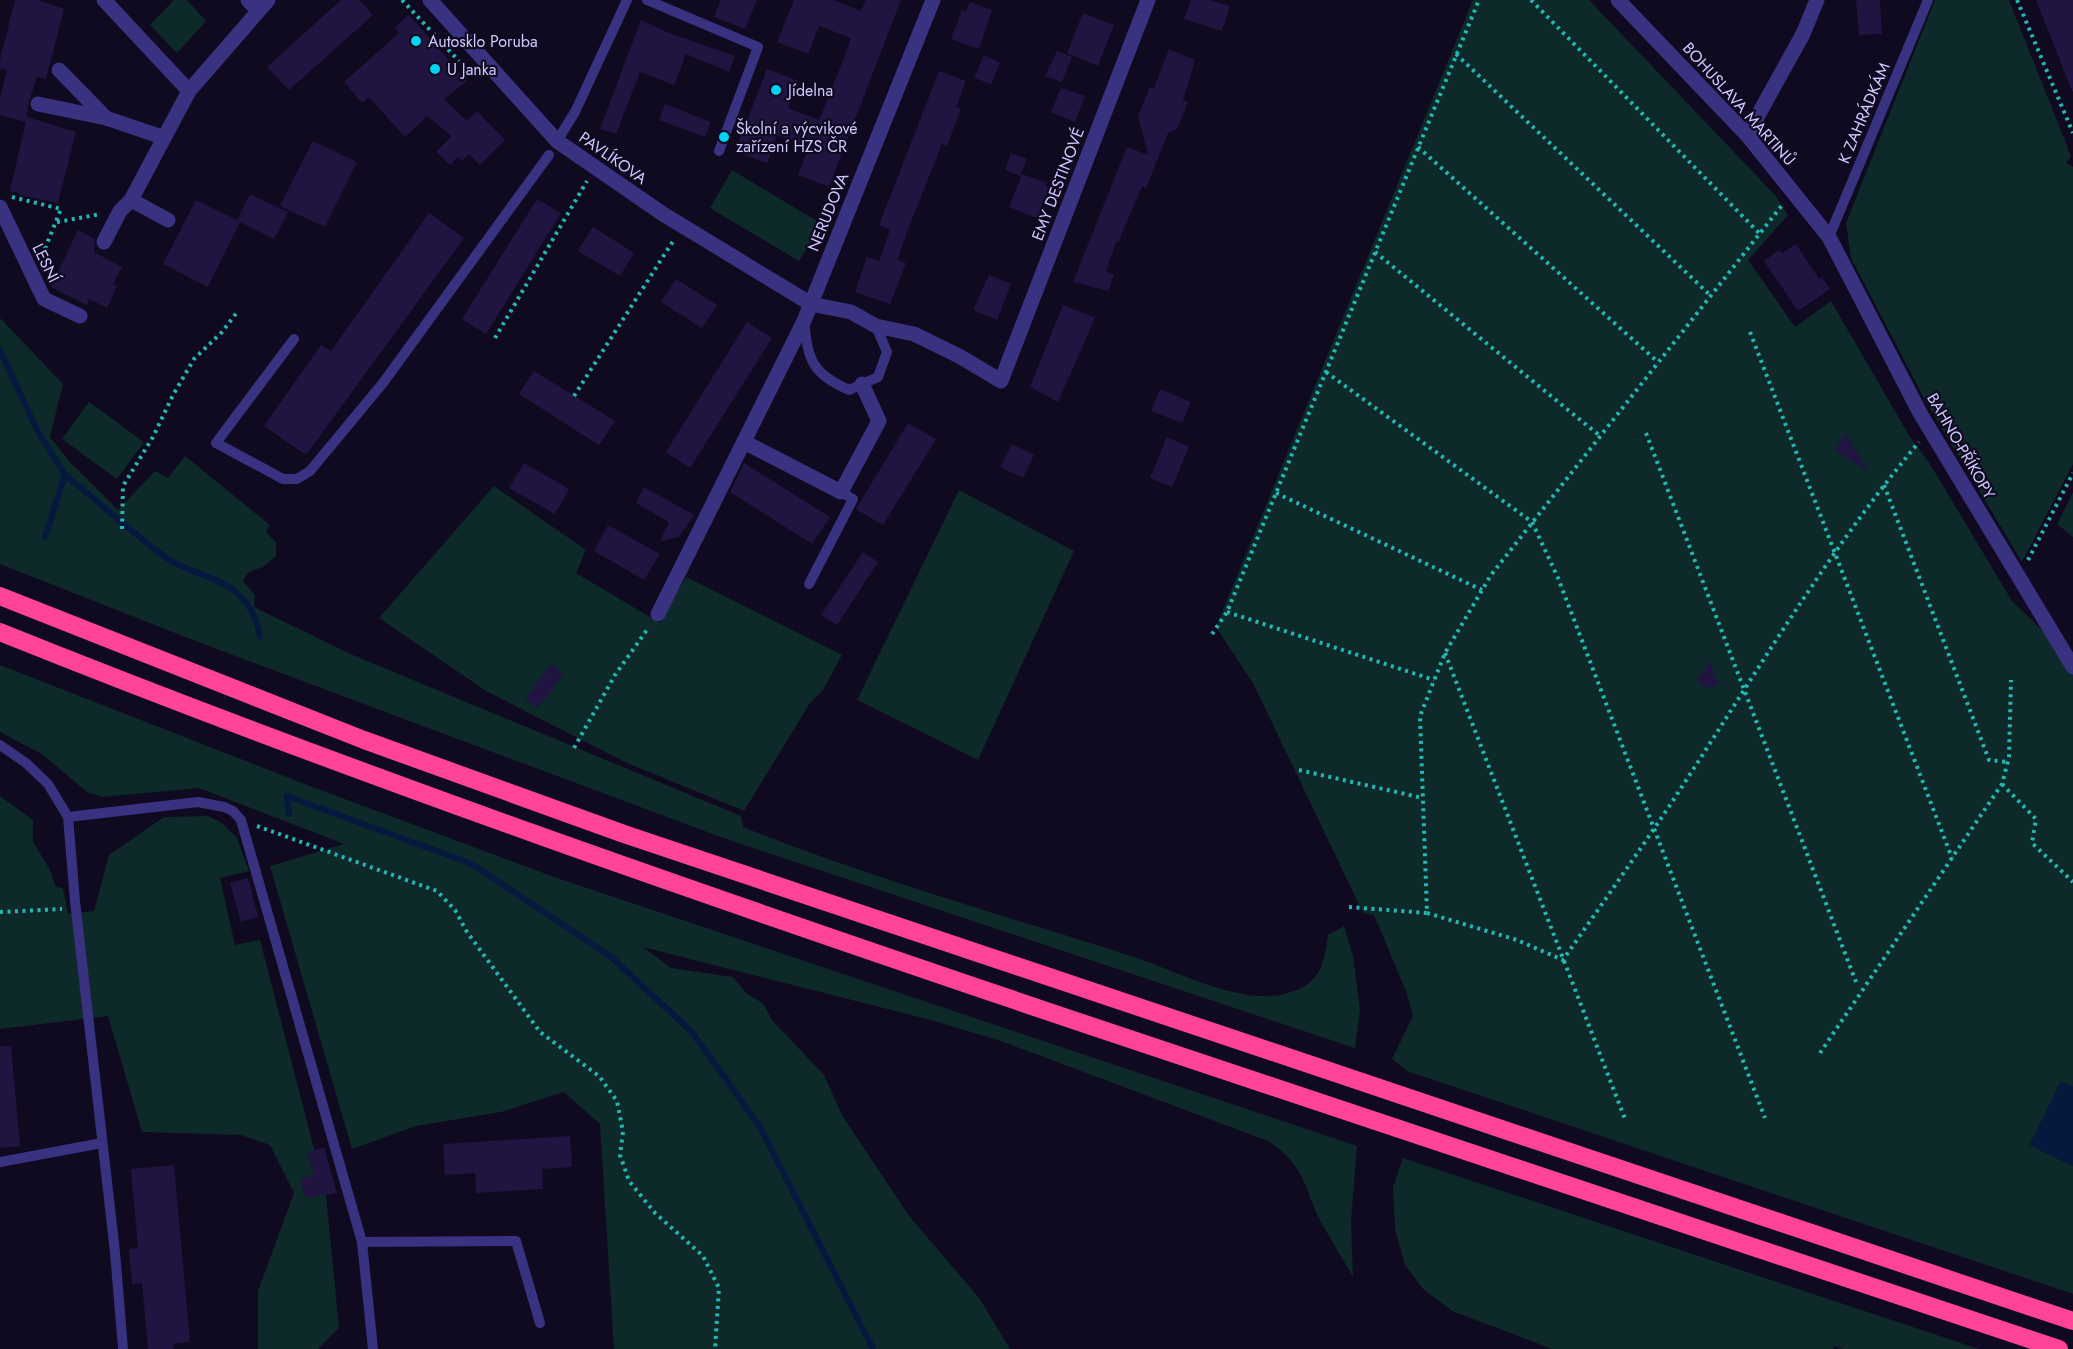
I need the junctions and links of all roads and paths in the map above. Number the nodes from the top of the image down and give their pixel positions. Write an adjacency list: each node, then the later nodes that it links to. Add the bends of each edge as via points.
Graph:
1 (104, 0): 16 (street)
2 (430, 0): 23 (street, PAVLÍKOVA)
3 (627, 0): 23 (lane, via 575,112)
4 (647, 0): 24 (lane, via 758,47)
5 (933, 0): 39 (street, NERUDOVA)
6 (1148, 0): 49 (street, EMY DESTINOVÉ)
7 (1479, 0): 14 (path)
8 (1531, 0): 32 (path)
9 (1618, 0): 20 (street, BOHUSLAVA MARTINŮ)
10 (1817, 0): 20 (street, via 1803,34)
11 (1928, 0): 34 (lane, K ZAHRÁDKÁM)
12 (2017, 0): 19 (path)
13 (258, 4): 16 (street)
14 (1456, 54): 22 (path); 38 (path)
15 (59, 70): 18 (street)
16 (189, 91): 21 (street)
17 (38, 104): 18 (street)
18 (106, 118): 21 (street)
19 (2073, 133)
20 (1747, 135): 34 (street, BOHUSLAVA MARTINŮ)
21 (162, 138): 26 (street)
22 (1418, 147): 36 (path); 47 (path)
23 (553, 148): 39 (street, PAVLÍKOVA); 46 (lane, via 383,383 310,471 297,479 284,479 216,443)
24 (719, 151)
25 (587, 180): 45 (path)
26 (131, 200): 29 (street); 30 (street)
27 (5, 202): 31 (path, via 61,209); 37 (street, LESNÍ)
28 (1782, 205): 32 (path)
29 (120, 211): 31 (path); 35 (street)
30 (168, 220)
31 (57, 222): 37 (path)
32 (1760, 234): 38 (path)
33 (675, 237): 51 (path)
34 (1829, 237): 63 (street, BAHNO-PŘÍKOPY, via 1920,413)
35 (104, 242)
36 (1375, 252): 48 (path); 53 (path)
37 (33, 276): 41 (street, LESNÍ, via 44,299)
38 (1711, 296): 47 (path)
39 (811, 304): 42 (street); 43 (street, PAVLÍKOVA, via 851,312)
40 (238, 311): 61 (path, via 194,359 123,486)
41 (80, 316)
42 (804, 321): 50 (lane, via 807,355 824,378 849,390); 54 (street)
43 (876, 326): 49 (street, PAVLÍKOVA, via 914,334); 50 (lane, via 887,352 878,377)
44 (1750, 332): 62 (path)
45 (495, 338)
46 (294, 339)
47 (1658, 363): 53 (path)
48 (1326, 372): 59 (path); 60 (path)
49 (1001, 381)
50 (862, 384): 58 (street, via 879,421)
51 (574, 396)
52 (1646, 433): 75 (path)
53 (1600, 436): 60 (path)
54 (744, 442): 58 (street); 68 (street)
55 (1917, 446): 57 (path)
56 (2073, 473): 63 (path)
57 (1884, 484): 62 (path); 78 (path, via 1989,760)
58 (841, 492): 64 (lane, via 853,499)
59 (1276, 494): 65 (path); 67 (path)
60 (1532, 522): 65 (path); 84 (path, via 1558,578)
61 (122, 529)
62 (1835, 553): 75 (path); 85 (path)
63 (2018, 578): 72 (street, BAHNO-PŘÍKOPY)
64 (809, 584)
65 (1482, 590): 71 (path)
66 (0, 596): 99 (highway, via 299,715 635,838)
67 (1227, 612): 70 (path); 73 (path)
68 (658, 614): 77 (path, via 615,675)
69 (0, 632): 104 (highway, via 340,764 617,864)
70 (1212, 634)
71 (1445, 652): 73 (path); 91 (path)
72 (2073, 667)
73 (1434, 680): 81 (path, via 1420,716)
74 (2011, 680): 78 (path)
75 (1744, 688): 84 (path); 92 (path)
76 (0, 746): 82 (lane, via 48,783)
77 (574, 748)
78 (2007, 762): 80 (path)
79 (1299, 770): 81 (path)
80 (2002, 783): 85 (path); 86 (path, via 2036,819 2032,843)
81 (1423, 798): 90 (path)
82 (68, 817): 83 (lane, via 198,802 224,807); 87 (lane)
83 (242, 820): 98 (lane); 103 (path, via 437,891 455,910 540,1032 599,1076 617,1101 623,1132 620,1155 629,1181 655,1213 703,1256 719,1288)
84 (1654, 828): 91 (path); 94 (path)
85 (1952, 858): 93 (path)
86 (2073, 882)
87 (75, 902): 89 (path, via 62,909); 96 (lane)
88 (1349, 908): 90 (path)
89 (0, 912)
90 (1427, 913): 91 (path, via 1517,940)
91 (1563, 960): 95 (path)
92 (1856, 982)
93 (1820, 1053)
94 (1765, 1118)
95 (1625, 1119)
96 (102, 1143): 97 (lane); 101 (lane)
97 (0, 1161)
98 (362, 1242): 100 (lane, via 516,1241); 102 (lane)
99 (2073, 1321)
100 (540, 1323)
101 (123, 1349)
102 (373, 1349)
103 (715, 1349)
104 (2059, 1349)

